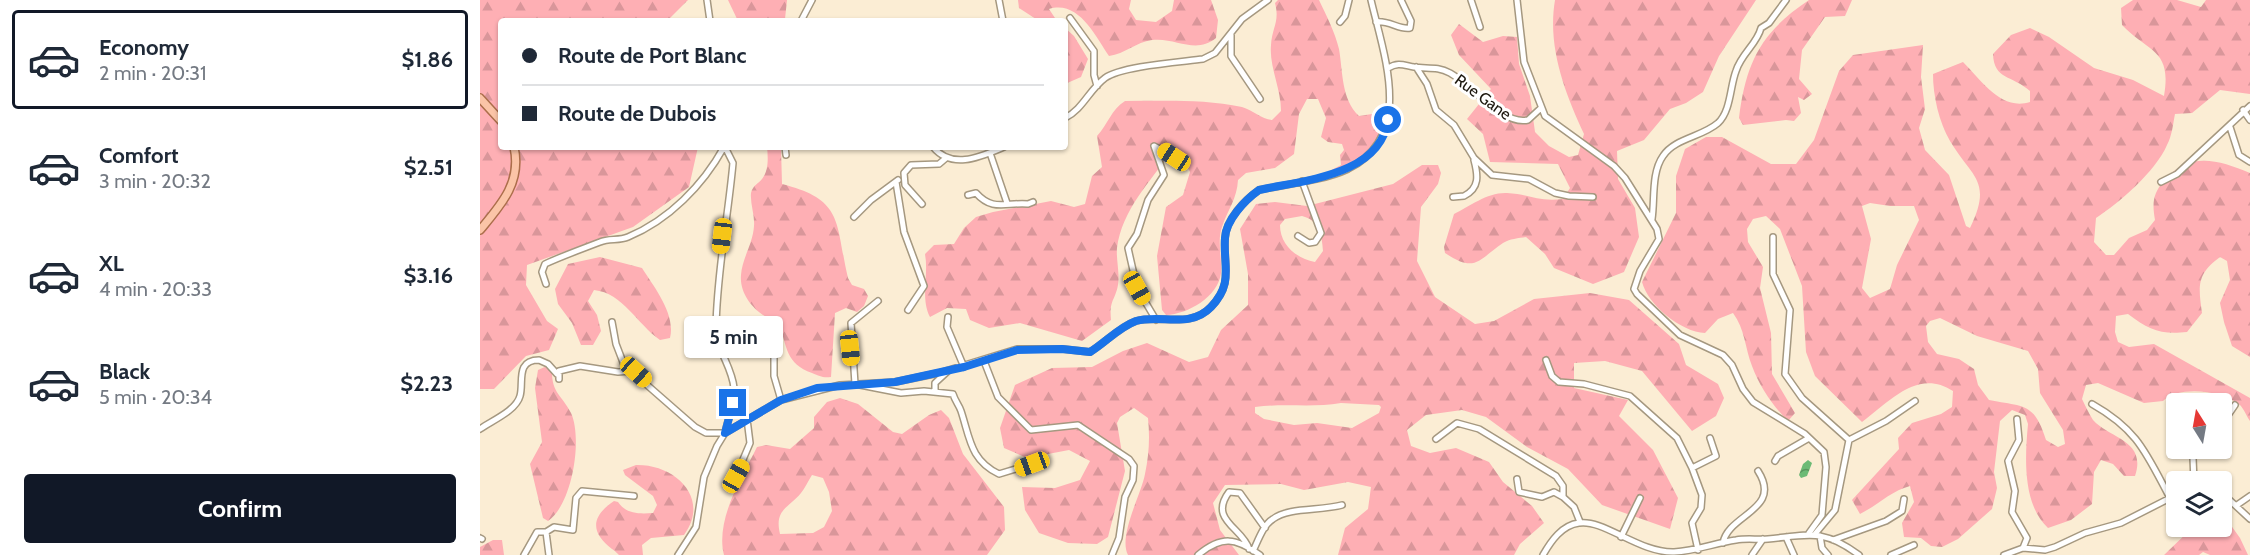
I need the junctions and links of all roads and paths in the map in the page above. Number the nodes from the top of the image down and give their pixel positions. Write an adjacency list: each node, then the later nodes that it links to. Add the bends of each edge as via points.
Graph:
1 (707, 0): 11 (street)
2 (812, 0): 12 (street)
3 (999, 0): 13 (street)
4 (1268, 0): 18 (street, via 1242,20)
5 (1349, 0): 15 (street)
6 (1371, 0): 16 (street)
7 (1401, 0): 16 (street, via 1411,21 1410,28)
8 (1471, 0): 17 (street)
9 (1517, 0): 25 (street, via 1524,62)
10 (1786, 0): 54 (street, via 1761,28 1757,40 1738,64 1721,119 1661,158 1653,190)
11 (710, 18)
12 (803, 18)
13 (1002, 18)
14 (1070, 18): 21 (street, via 1094,51)
15 (1340, 22)
16 (1376, 22): 20 (street)
17 (1480, 27)
18 (1231, 35): 21 (street, via 1215,53 1203,59 1114,73); 23 (street, via 1232,58)
19 (1416, 67): 20 (street, Rue Gane, via 1399,63); 25 (street, Rue Gane, via 1437,67 1450,73 1514,120 1528,120); 40 (street, via 1436,110 1454,125)
20 (1388, 68): 44 (street, via 1388,120 1379,144 1348,169)
21 (1097, 86): 27 (street, via 1082,106)
22 (480, 98): 28 (main road)
23 (1260, 99)
24 (2250, 106): 26 (street)
25 (1541, 108): 54 (street, via 1551,123 1614,166)
26 (2243, 110): 29 (street); 30 (street)
27 (1068, 116)
28 (498, 118)
29 (2250, 120)
30 (2230, 127): 42 (street, via 2239,155); 46 (street, via 2213,138 2177,174)
31 (514, 150): 55 (main road, via 510,191)
32 (722, 150): 58 (street, via 690,195 672,210 624,238 601,241 544,264)
33 (726, 150): 80 (street, via 733,163 718,273 716,329 734,388)
34 (785, 150): 38 (street)
35 (936, 150): 41 (street)
36 (997, 150): 37 (street)
37 (990, 153): 41 (street, via 965,160); 51 (street)
38 (786, 155)
39 (1174, 157): 62 (street, via 1154,146 1164,175 1148,200 1128,252 1137,288)
40 (1474, 158): 48 (street, via 1478,176 1475,187 1464,196); 49 (street, via 1495,176 1529,179 1555,193)
41 (945, 159): 43 (street, via 939,164 911,165)
42 (2250, 162)
43 (903, 177): 45 (street); 52 (street)
44 (1302, 181): 56 (street, via 1320,233 1310,243); 62 (street, via 1259,190 1233,218 1225,238 1226,280 1222,294 1209,309 1194,318)
45 (896, 182): 53 (street); 60 (street, via 904,232 924,286)
46 (2161, 182)
47 (968, 195): 51 (street, via 976,194 992,205)
48 (1453, 196)
49 (1593, 197)
50 (1033, 202): 51 (street)
51 (1006, 203)
52 (922, 204)
53 (854, 217)
54 (1652, 221): 82 (street, via 1659,239 1640,271 1634,289 1637,294 1680,335 1724,354 1753,402)
55 (480, 230)
56 (1298, 236)
57 (1773, 237): 84 (street, via 1773,274 1790,310 1785,374 1802,398)
58 (546, 284)
59 (878, 301): 70 (street, via 851,323)
60 (908, 310)
61 (948, 317): 67 (street, via 947,327)
62 (1156, 320): 66 (street, via 1136,321 1090,352 1031,348)
63 (612, 322): 68 (street)
64 (774, 351): 72 (street, via 774,376)
65 (1546, 360): 87 (street, via 1552,376 1560,382 1630,396 1677,438)
66 (984, 361): 67 (street); 120 (street, via 998,397 1031,430 1078,425 1134,466)
67 (964, 367): 69 (street)
68 (626, 370): 79 (street, via 580,366 559,371 558,377 548,364 539,360 528,363 522,371 516,403); 80 (street, via 636,372 695,427 706,433)
69 (948, 371): 70 (street, via 895,382); 71 (street, via 935,383)
70 (855, 384): 71 (street, via 901,393); 72 (street, via 817,388)
71 (935, 391): 86 (street, via 953,394 971,449 980,461 999,474)
72 (781, 400): 77 (street)
73 (1915, 401): 84 (street)
74 (2092, 404): 91 (street, via 2121,422 2139,440)
75 (2235, 405): 76 (street)
76 (2232, 409)
77 (747, 419): 80 (street); 89 (street, via 750,443)
78 (2017, 419): 113 (street, via 2019,440 2008,461 2015,491 2012,512 2027,538)
79 (480, 429)
80 (725, 433): 119 (street, via 704,477 696,527)
81 (1710, 438): 87 (street, via 1716,456)
82 (1809, 438): 85 (street); 105 (street, via 1824,452 1826,467 1822,515)
83 (1436, 439): 94 (street, via 1457,423 1479,429 1556,476 1563,486)
84 (1849, 440): 106 (street, via 1835,510)
85 (1775, 461)
86 (1032, 464)
87 (1692, 468): 115 (street, via 1703,500 1692,523)
88 (1758, 471): 111 (street, via 1765,483 1763,496 1726,534)
89 (736, 476)
90 (1517, 480): 94 (street, via 1520,492 1542,497 1554,492)
91 (2166, 484)
92 (634, 496): 104 (street, via 582,491 576,498 572,531 554,527)
93 (2250, 496): 100 (street)
94 (1563, 497): 102 (street, via 1574,507)
95 (1640, 498): 107 (street)
96 (1904, 499): 110 (street, via 1902,511 1887,521)
97 (2166, 500): 113 (street, via 2121,523 2055,547)
98 (2232, 501): 100 (street)
99 (1342, 504): 103 (street, via 1326,510 1286,512)
100 (2237, 505): 101 (street)
101 (2250, 519)
102 (1580, 522): 107 (street); 123 (street, via 1563,529)
103 (1265, 528): 114 (street); 114 (street, via 1240,493 1228,492 1222,503 1223,514)
104 (546, 532): 117 (street, via 535,534); 118 (street)
105 (1809, 533): 106 (street); 108 (street)
106 (1818, 535): 110 (street); 126 (street)
107 (1621, 537): 115 (street, via 1656,550)
108 (1785, 537): 109 (street); 125 (street)
109 (1763, 539): 111 (street); 124 (street)
110 (1833, 540): 116 (street)
111 (1723, 543): 115 (street)
112 (1914, 545): 127 (street)
113 (2023, 548): 128 (street)
114 (1251, 550): 121 (street, via 1224,540); 122 (street)
115 (1701, 552)
116 (1855, 554)
117 (524, 555)
118 (549, 555)
119 (678, 555)
120 (1112, 555)
121 (1198, 555)
122 (1260, 555)
123 (1543, 555)
124 (1752, 555)
125 (1794, 555)
126 (1828, 555)
127 (1891, 555)
128 (2004, 555)

